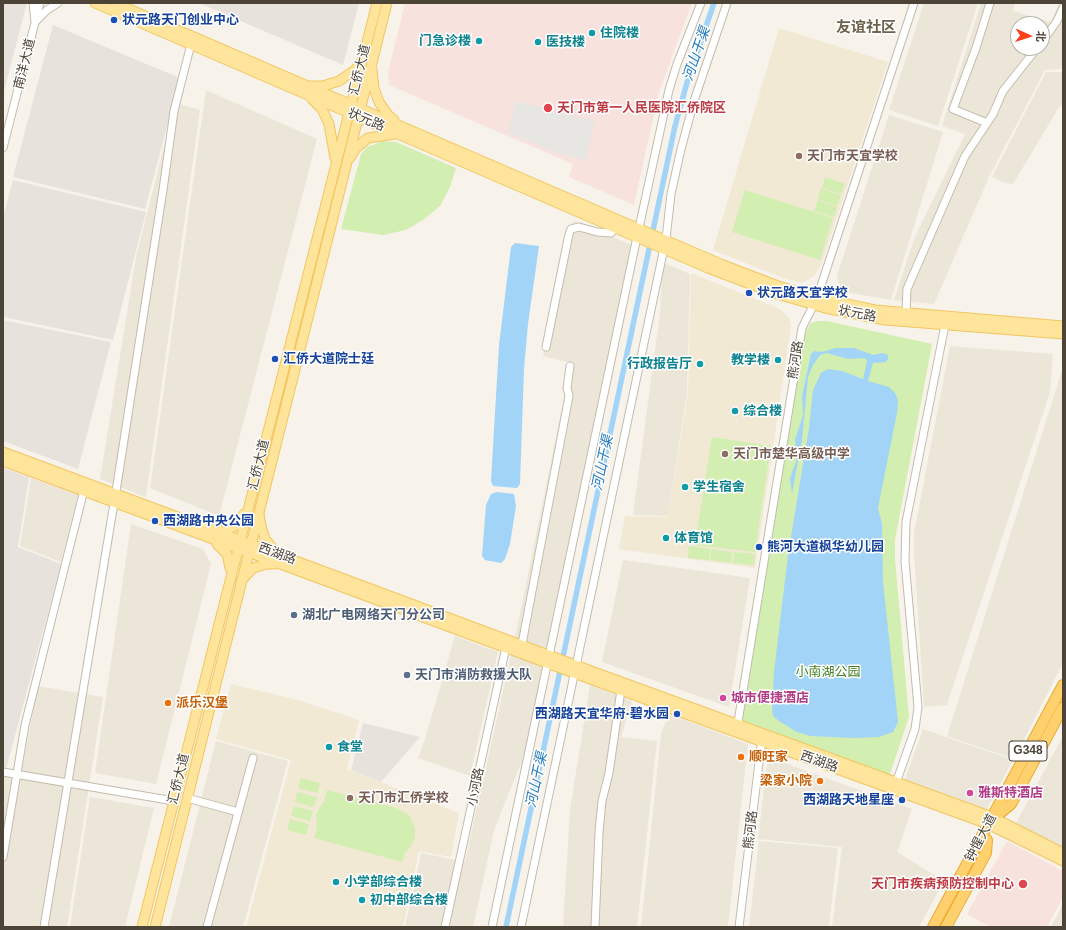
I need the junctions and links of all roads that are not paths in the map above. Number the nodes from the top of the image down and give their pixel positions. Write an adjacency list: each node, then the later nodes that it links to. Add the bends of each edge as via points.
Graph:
1 (33, 3): 13 (street)
2 (40, 3): 13 (street, 南洋大道)
3 (58, 3): 13 (street)
4 (95, 3): 15 (main road, 状元路)
5 (115, 3): 18 (main road, 状元路)
6 (377, 3): 17 (main road, 汇侨大道)
7 (387, 3): 17 (main road, 汇侨大道)
8 (701, 3): 25 (street, via 669,90)
9 (727, 3): 26 (street, via 694,101 681,149)
10 (914, 3): 27 (street, 熊河路)
11 (990, 3): 20 (street, via 953,108)
12 (1063, 8): 14 (street)
13 (35, 22): 22 (street, 南洋大道)
14 (1050, 31)
15 (191, 44): 18 (main road, 状元路); 37 (street, via 174,110)
16 (1031, 56): 20 (street, via 1003,91)
17 (367, 60): 18 (main road, via 339,81); 19 (main road, 汇侨大道); 21 (main road, via 379,102)
18 (306, 90): 19 (main road, 状元路); 23 (main road, via 322,109 330,124)
19 (354, 111): 21 (main road, 状元路); 23 (main road, 汇侨大道)
20 (987, 123): 28 (street, via 965,156 914,270 907,289)
21 (400, 130): 23 (main road, via 362,142); 24 (main road, 状元路); 25 (main road, 状元路)
22 (3, 148)
23 (340, 167): 38 (main road, 汇侨大道); 39 (main road, 汇侨大道)
24 (616, 228): 25 (main road, 状元路); 32 (street, via 611,233 579,227 571,229)
25 (639, 231): 26 (main road, 状元路); 48 (street)
26 (663, 243): 27 (main road, 状元路); 49 (street)
27 (815, 301): 28 (main road, 状元路); 29 (main road, 状元路, via 880,319); 55 (street, 熊河路, via 805,319 800,336)
28 (906, 314): 30 (main road, 状元路)
29 (945, 325): 31 (main road, 状元路); 60 (street, via 906,522 905,561 918,706 917,722)
30 (1063, 326)
31 (1063, 334)
32 (546, 347)
33 (570, 366): 46 (street, via 567,388 569,396)
34 (3, 452): 37 (main road, 西湖路)
35 (3, 461): 36 (main road, 西湖路)
36 (84, 490): 37 (main road, 西湖路); 59 (street, via 25,725)
37 (114, 498): 40 (main road, 西湖路); 61 (street)
38 (248, 505): 40 (main road, via 235,526); 41 (main road, 汇侨大道)
39 (259, 508): 42 (main road, 汇侨大道); 43 (main road, via 265,539)
40 (207, 533): 41 (main road, 西湖路); 44 (main road, via 227,554)
41 (238, 544): 42 (main road, 西湖路); 44 (main road, 汇侨大道)
42 (249, 548): 43 (main road, 西湖路); 45 (main road, 汇侨大道)
43 (283, 561): 45 (main road, via 259,565); 46 (main road, 西湖路); 47 (main road, 西湖路)
44 (230, 578): 63 (main road, 汇侨大道)
45 (240, 582): 62 (main road, 汇侨大道)
46 (522, 644): 48 (main road, 西湖路)
47 (506, 648): 48 (main road, 西湖路); 74 (street, 小河路)
48 (549, 659): 49 (main road); 75 (street)
49 (573, 668): 52 (main road, 西湖路); 55 (main road, 西湖路); 76 (street)
50 (1063, 675): 65 (highway, via 997,798)
51 (1063, 685): 65 (highway, 钟惺大道 / G348)
52 (621, 690): 55 (main road, 西湖路); 77 (street, via 609,773 602,801)
53 (1063, 696): 65 (highway, 钟惺大道 / G348)
54 (1063, 707): 65 (highway, via 1011,804)
55 (737, 728): 56 (main road, 西湖路)
56 (762, 738): 60 (main road, 西湖路); 65 (main road, 西湖路); 78 (street, 熊河路)
57 (253, 758): 64 (street)
58 (3, 772): 59 (street)
59 (17, 775): 61 (street); 68 (street)
60 (896, 783): 65 (main road, 西湖路)
61 (68, 784): 63 (street); 70 (street)
62 (187, 798): 64 (street); 72 (main road, 汇侨大道)
63 (174, 801): 71 (main road, 汇侨大道)
64 (238, 812): 73 (street)
65 (995, 818): 66 (highway, 钟惺大道 / G348); 67 (main road, 西湖路); 69 (main road, 西湖路)
66 (984, 839): 79 (highway, via 969,848); 80 (highway, 钟惺大道 / G348); 81 (highway, 钟惺大道 / G348); 82 (highway, via 986,853)
67 (1063, 853)
68 (3, 857)
69 (1063, 861)
70 (44, 927)
71 (142, 927)
72 (155, 927)
73 (207, 927)
74 (445, 927)
75 (492, 927)
76 (521, 927)
77 (595, 927)
78 (739, 927)
79 (927, 927)
80 (933, 927)
81 (940, 927)
82 (946, 927)

